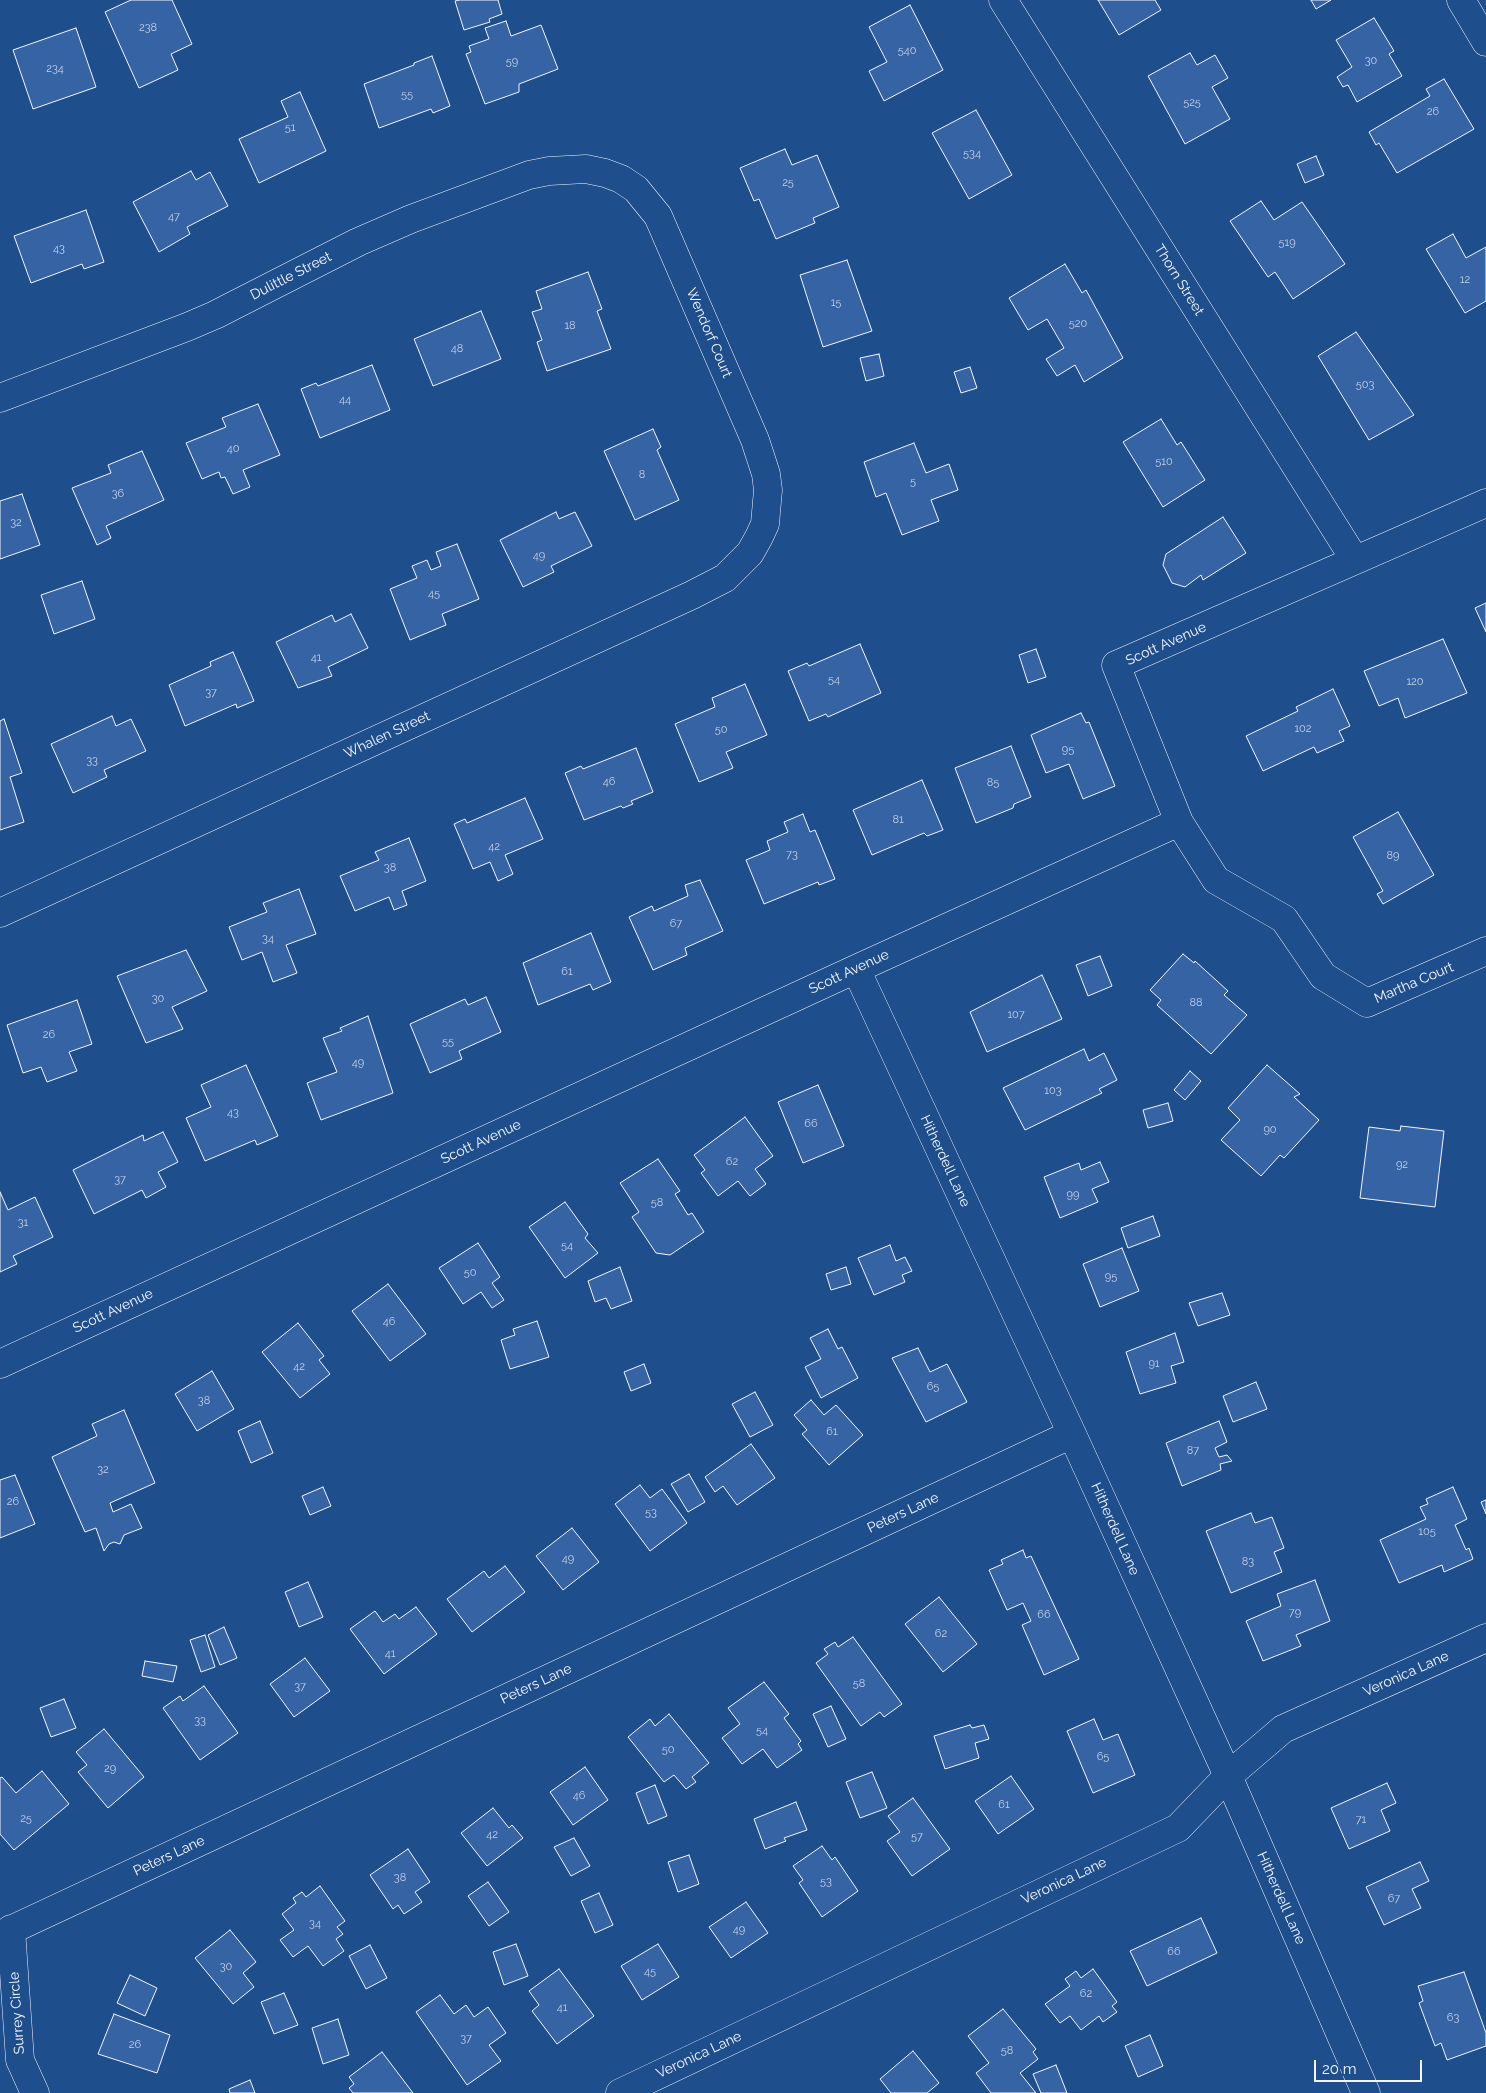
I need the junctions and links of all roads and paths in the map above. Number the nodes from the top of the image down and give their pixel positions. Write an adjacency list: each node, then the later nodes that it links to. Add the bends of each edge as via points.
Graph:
1 (1003, 0): 8 (street, Thorn Street)
2 (1460, 0): 3 (street)
3 (1486, 42)
4 (586, 169): 5 (street, Dulittle Street, via 548,171 530,176 411,219 196,323); 7 (street, Wendorf Court, via 621,179 636,190 658,216 762,458 768,490 765,524)
5 (0, 398)
6 (1486, 503): 8 (street, Scott Avenue)
7 (759, 537): 10 (street, Whalen Street, via 738,567 725,578 692,595)
8 (1355, 560): 9 (street, Scott Avenue, via 1116,666)
9 (1178, 822): 11 (street, Martha Court, via 1216,880 1284,919 1323,976 1367,1003); 12 (street, Scott Avenue)
10 (0, 913)
11 (1486, 951)
12 (856, 969): 13 (street, Scott Avenue); 14 (street, Hitherdell Lane)
13 (0, 1364)
14 (1072, 1434): 16 (street, Hitherdell Lane); 17 (street, Peters Lane)
15 (1486, 1638): 16 (street, Veronica Lane, via 1283,1729)
16 (1228, 1776): 19 (street, Veronica Lane, via 1178,1828); 20 (street, Hitherdell Lane)
17 (6, 1932): 18 (street, Surrey Circle, via 20,2060)
18 (35, 2093)
19 (620, 2093)
20 (1366, 2093)

